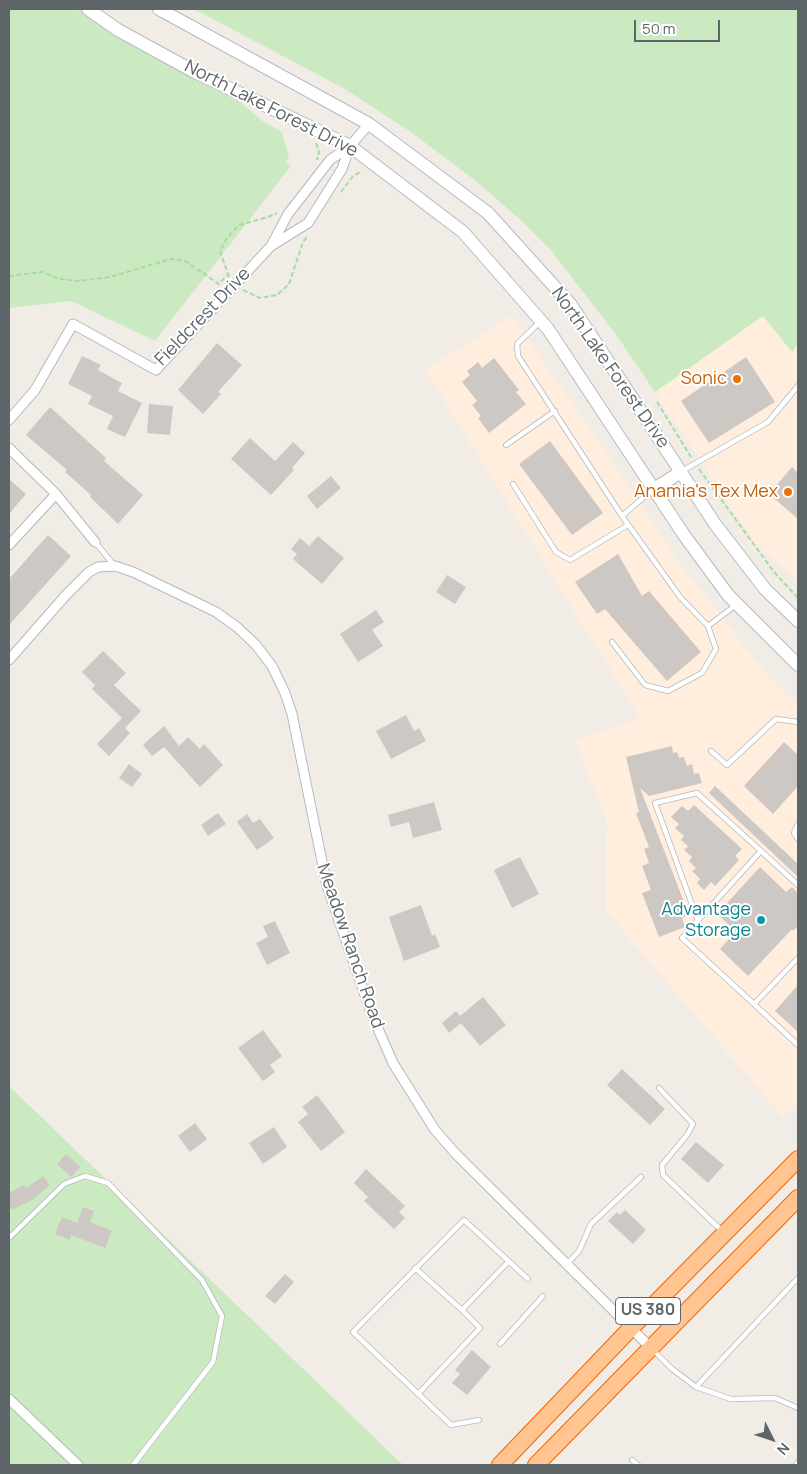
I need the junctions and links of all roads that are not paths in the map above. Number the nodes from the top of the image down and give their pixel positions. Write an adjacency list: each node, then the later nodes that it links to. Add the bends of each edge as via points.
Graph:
1 (88, 9): 4 (main road, North Lake Forest Drive, via 118,30 193,71)
2 (159, 9): 3 (main road, North Lake Forest Drive)
3 (369, 124): 4 (street, Fieldcrest Drive); 12 (main road, North Lake Forest Drive, via 488,213 565,298)
4 (350, 146): 5 (street, Fieldcrest Drive, via 330,160 288,214); 5 (street, Fieldcrest Drive, via 342,169 308,223); 6 (main road, North Lake Forest Drive, via 463,232)
5 (271, 246): 9 (street, Fieldcrest Drive, via 156,370 73,324 35,390)
6 (541, 321): 8 (lane, via 517,344 518,356); 14 (main road, North Lake Forest Drive)
7 (798, 386): 12 (lane, via 768,422)
8 (554, 411): 10 (lane); 16 (lane)
9 (9, 420)
10 (506, 445)
11 (9, 448): 15 (street)
12 (681, 472): 14 (main road); 22 (main road, North Lake Forest Drive, via 715,524 765,589)
13 (514, 484): 17 (lane, via 556,552 570,560)
14 (654, 489): 16 (lane); 21 (main road, North Lake Forest Drive, via 684,535)
15 (56, 494): 18 (street); 19 (street)
16 (622, 516): 17 (lane)
17 (628, 524): 23 (lane, via 680,597)
18 (95, 542): 20 (lane)
19 (9, 546)
20 (115, 566): 25 (street, via 94,569 66,595); 44 (street, Meadow Ranch Road, via 216,612 256,645 272,666 292,714 326,886 372,1015 393,1063 435,1130)
21 (737, 604): 23 (lane); 26 (main road, North Lake Forest Drive)
22 (798, 621)
23 (708, 626): 24 (lane, via 716,649 702,673 668,691 645,685)
24 (612, 642)
25 (9, 660)
26 (798, 666)
27 (798, 722): 28 (lane, via 776,719 727,765)
28 (711, 751)
29 (798, 824): 30 (lane, via 794,833)
30 (798, 839)
31 (760, 851): 32 (lane); 33 (lane); 33 (lane, via 697,793 655,803)
32 (798, 885)
33 (698, 921): 35 (lane, via 682,938)
34 (798, 958): 35 (lane)
35 (754, 1004): 36 (lane)
36 (798, 1045)
37 (659, 1088): 41 (lane, via 693,1124 688,1135 662,1165 663,1175)
38 (798, 1159): 41 (highway, US 380)
39 (641, 1177): 44 (lane, via 591,1224 579,1251)
40 (798, 1198): 52 (highway, US 380)
41 (725, 1233): 50 (highway, US 380)
42 (9, 1238): 61 (lane, via 64,1184 85,1176 108,1183 202,1280 222,1316 213,1362)
43 (509, 1261): 45 (lane, via 464,1220); 47 (lane); 49 (lane)
44 (567, 1264): 50 (street, Meadow Ranch Road)
45 (415, 1268): 49 (lane); 54 (lane, via 353,1332)
46 (798, 1278): 53 (lane)
47 (528, 1279)
48 (543, 1296): 51 (lane)
49 (462, 1310): 54 (lane, via 480,1328)
50 (631, 1328): 52 (street, Meadow Ranch Road); 62 (highway, US 380)
51 (500, 1344)
52 (651, 1348): 53 (lane); 63 (highway, US 380)
53 (696, 1387): 56 (lane, via 731,1399 775,1398)
54 (418, 1394): 57 (lane, via 451,1425)
55 (9, 1399): 60 (street)
56 (797, 1405)
57 (479, 1420)
58 (632, 1460): 64 (lane)
59 (798, 1462): 65 (lane)
60 (78, 1465)
61 (133, 1465)
62 (500, 1465)
63 (536, 1465)
64 (638, 1465)
65 (796, 1465)

